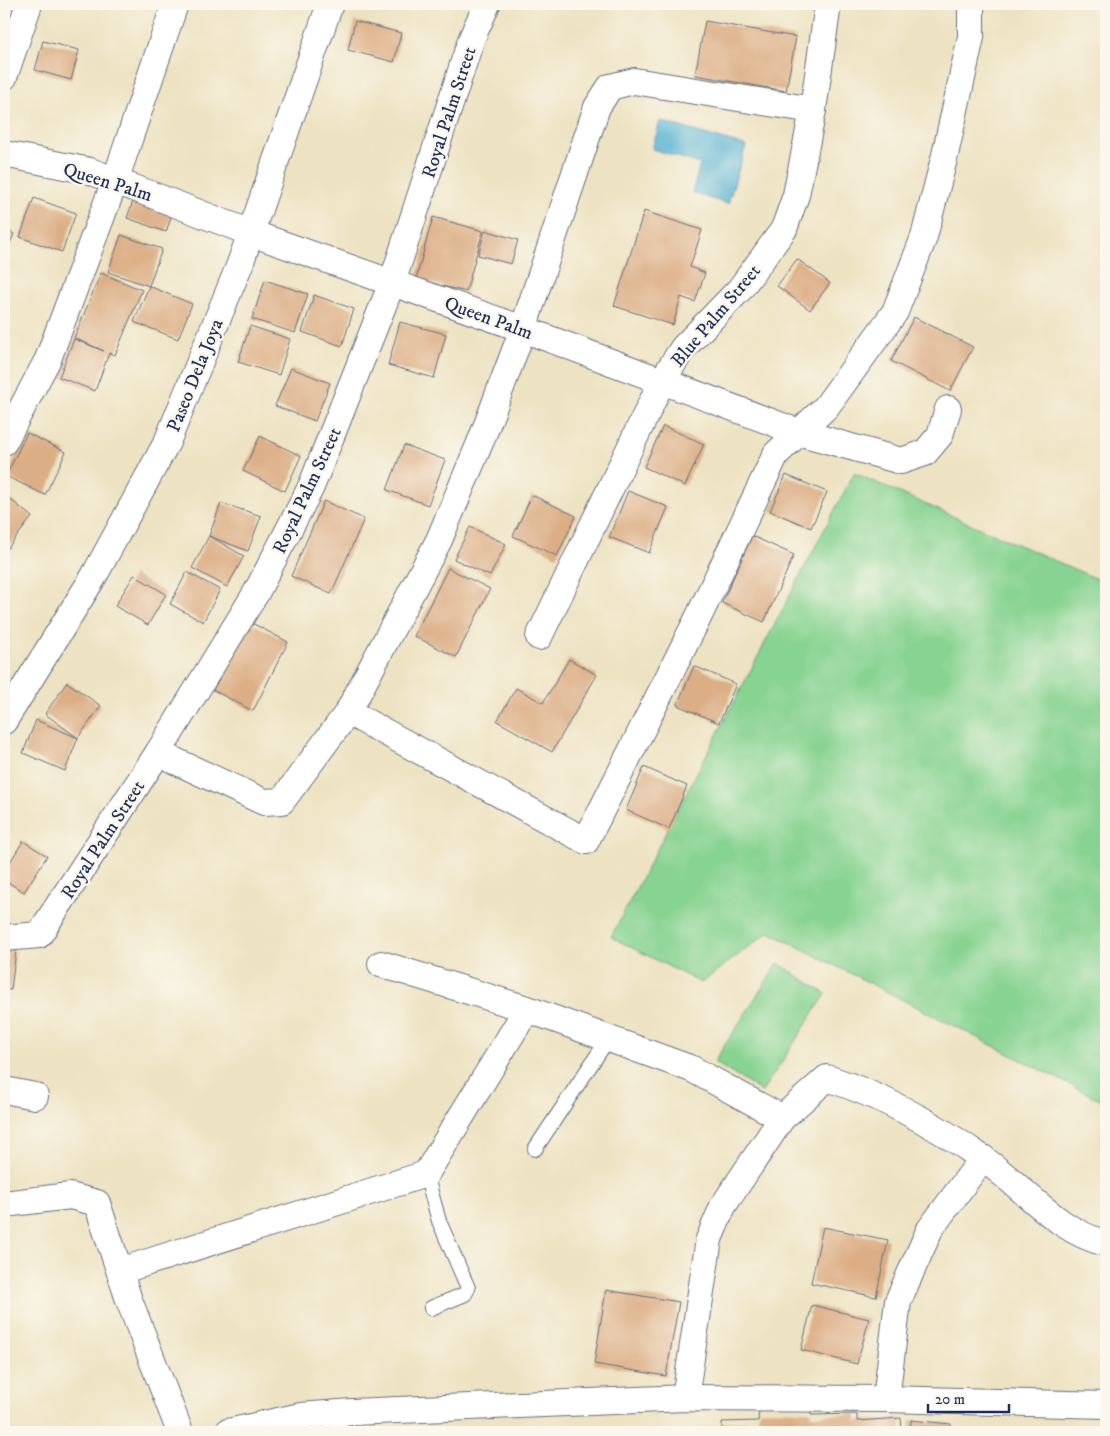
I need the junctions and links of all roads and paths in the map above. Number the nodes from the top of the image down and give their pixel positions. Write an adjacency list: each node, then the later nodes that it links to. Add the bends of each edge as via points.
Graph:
1 (30, 4): 7 (street)
2 (175, 4): 10 (street)
3 (330, 4): 11 (street, Paseo Dela Joya)
4 (487, 4): 12 (street, Royal Palm Street, via 472,40)
5 (828, 4): 8 (street, Blue Palm Street)
6 (970, 4): 16 (street, via 970,37 945,154 924,237 895,312 826,407)
7 (4, 77)
8 (813, 110): 13 (street, via 634,81 610,87 597,107); 14 (street, Blue Palm Street, via 796,195 784,228 740,289 683,348)
9 (4, 154): 10 (street, Queen Palm, via 90,171)
10 (115, 180): 11 (street, Queen Palm); 17 (street, via 48,359)
11 (251, 233): 12 (street, Queen Palm); 20 (street, Paseo Dela Joya, via 167,442 94,576)
12 (392, 283): 13 (street, Queen Palm); 21 (street, Royal Palm Street, via 311,487 256,593)
13 (523, 329): 14 (street, Queen Palm); 19 (street, via 439,540)
14 (662, 381): 16 (street, Queen Palm); 18 (street, Blue Palm Street)
15 (948, 409): 16 (street, Queen Palm, via 940,435 925,453 901,461)
16 (798, 432): 19 (street, via 776,454 586,842)
17 (4, 442)
18 (538, 638)
19 (348, 712): 21 (street, via 282,801 264,802)
20 (4, 721)
21 (158, 753): 22 (street, Royal Palm Street, via 39,936)
22 (4, 938)
23 (381, 964): 24 (street)
24 (527, 1009): 25 (street); 31 (street)
25 (608, 1039): 28 (street, via 692,1069); 29 (lane)
26 (4, 1090): 27 (street)
27 (34, 1096)
28 (782, 1118): 30 (street, via 827,1078 866,1090 932,1125); 36 (street, via 723,1206 709,1239)
29 (535, 1149)
30 (983, 1158): 33 (street, via 1070,1228); 37 (street, via 930,1229 898,1301)
31 (426, 1174): 34 (street); 35 (lane, via 439,1221 468,1288 465,1294)
32 (4, 1204): 34 (street, via 70,1196 96,1203)
33 (1106, 1243)
34 (120, 1271): 39 (street)
35 (431, 1308)
36 (685, 1398): 37 (street); 40 (street, via 352,1412 300,1416)
37 (886, 1399): 38 (street)
38 (1106, 1405)
39 (180, 1432)
40 (228, 1432)

